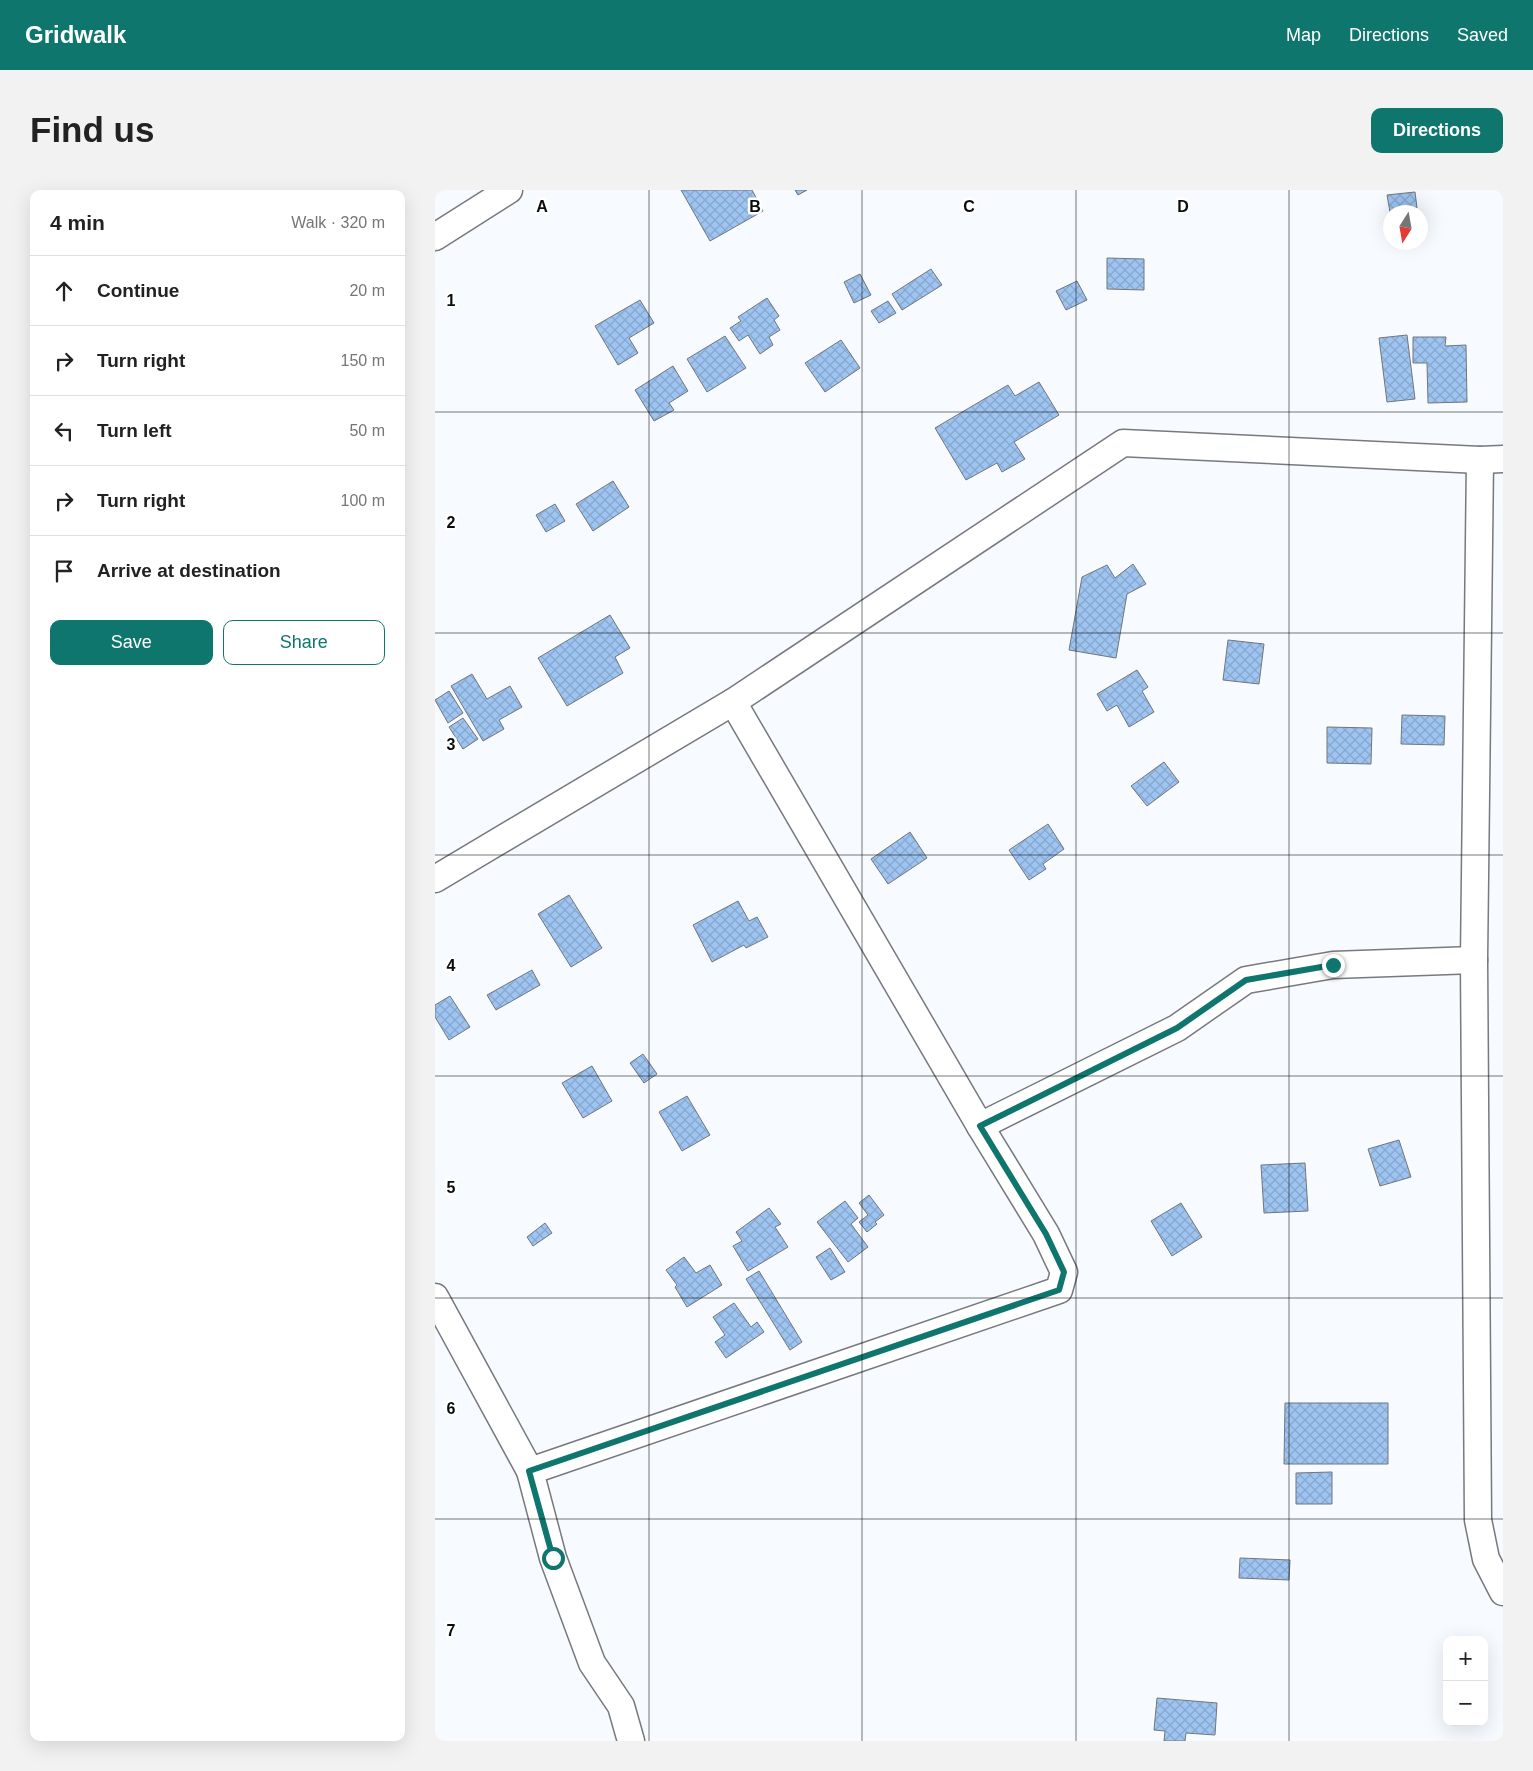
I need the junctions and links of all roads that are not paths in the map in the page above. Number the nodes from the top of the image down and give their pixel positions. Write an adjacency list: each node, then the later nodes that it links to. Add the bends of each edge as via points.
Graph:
1 (509, 190): 2 (street)
2 (435, 237)
3 (1492, 460): 4 (street, via 1123,443); 6 (street)
4 (733, 702): 5 (street); 7 (street)
5 (435, 879)
6 (1475, 960): 7 (street, via 1333,965 1246,980 1177,1028); 10 (street, via 1478,1520 1485,1559)
7 (980, 1126): 9 (street, via 1046,1234 1064,1272 1059,1290)
8 (435, 1297): 9 (street)
9 (529, 1471): 11 (street, via 559,1576 592,1663 621,1706)
10 (1503, 1592)
11 (631, 1741)

